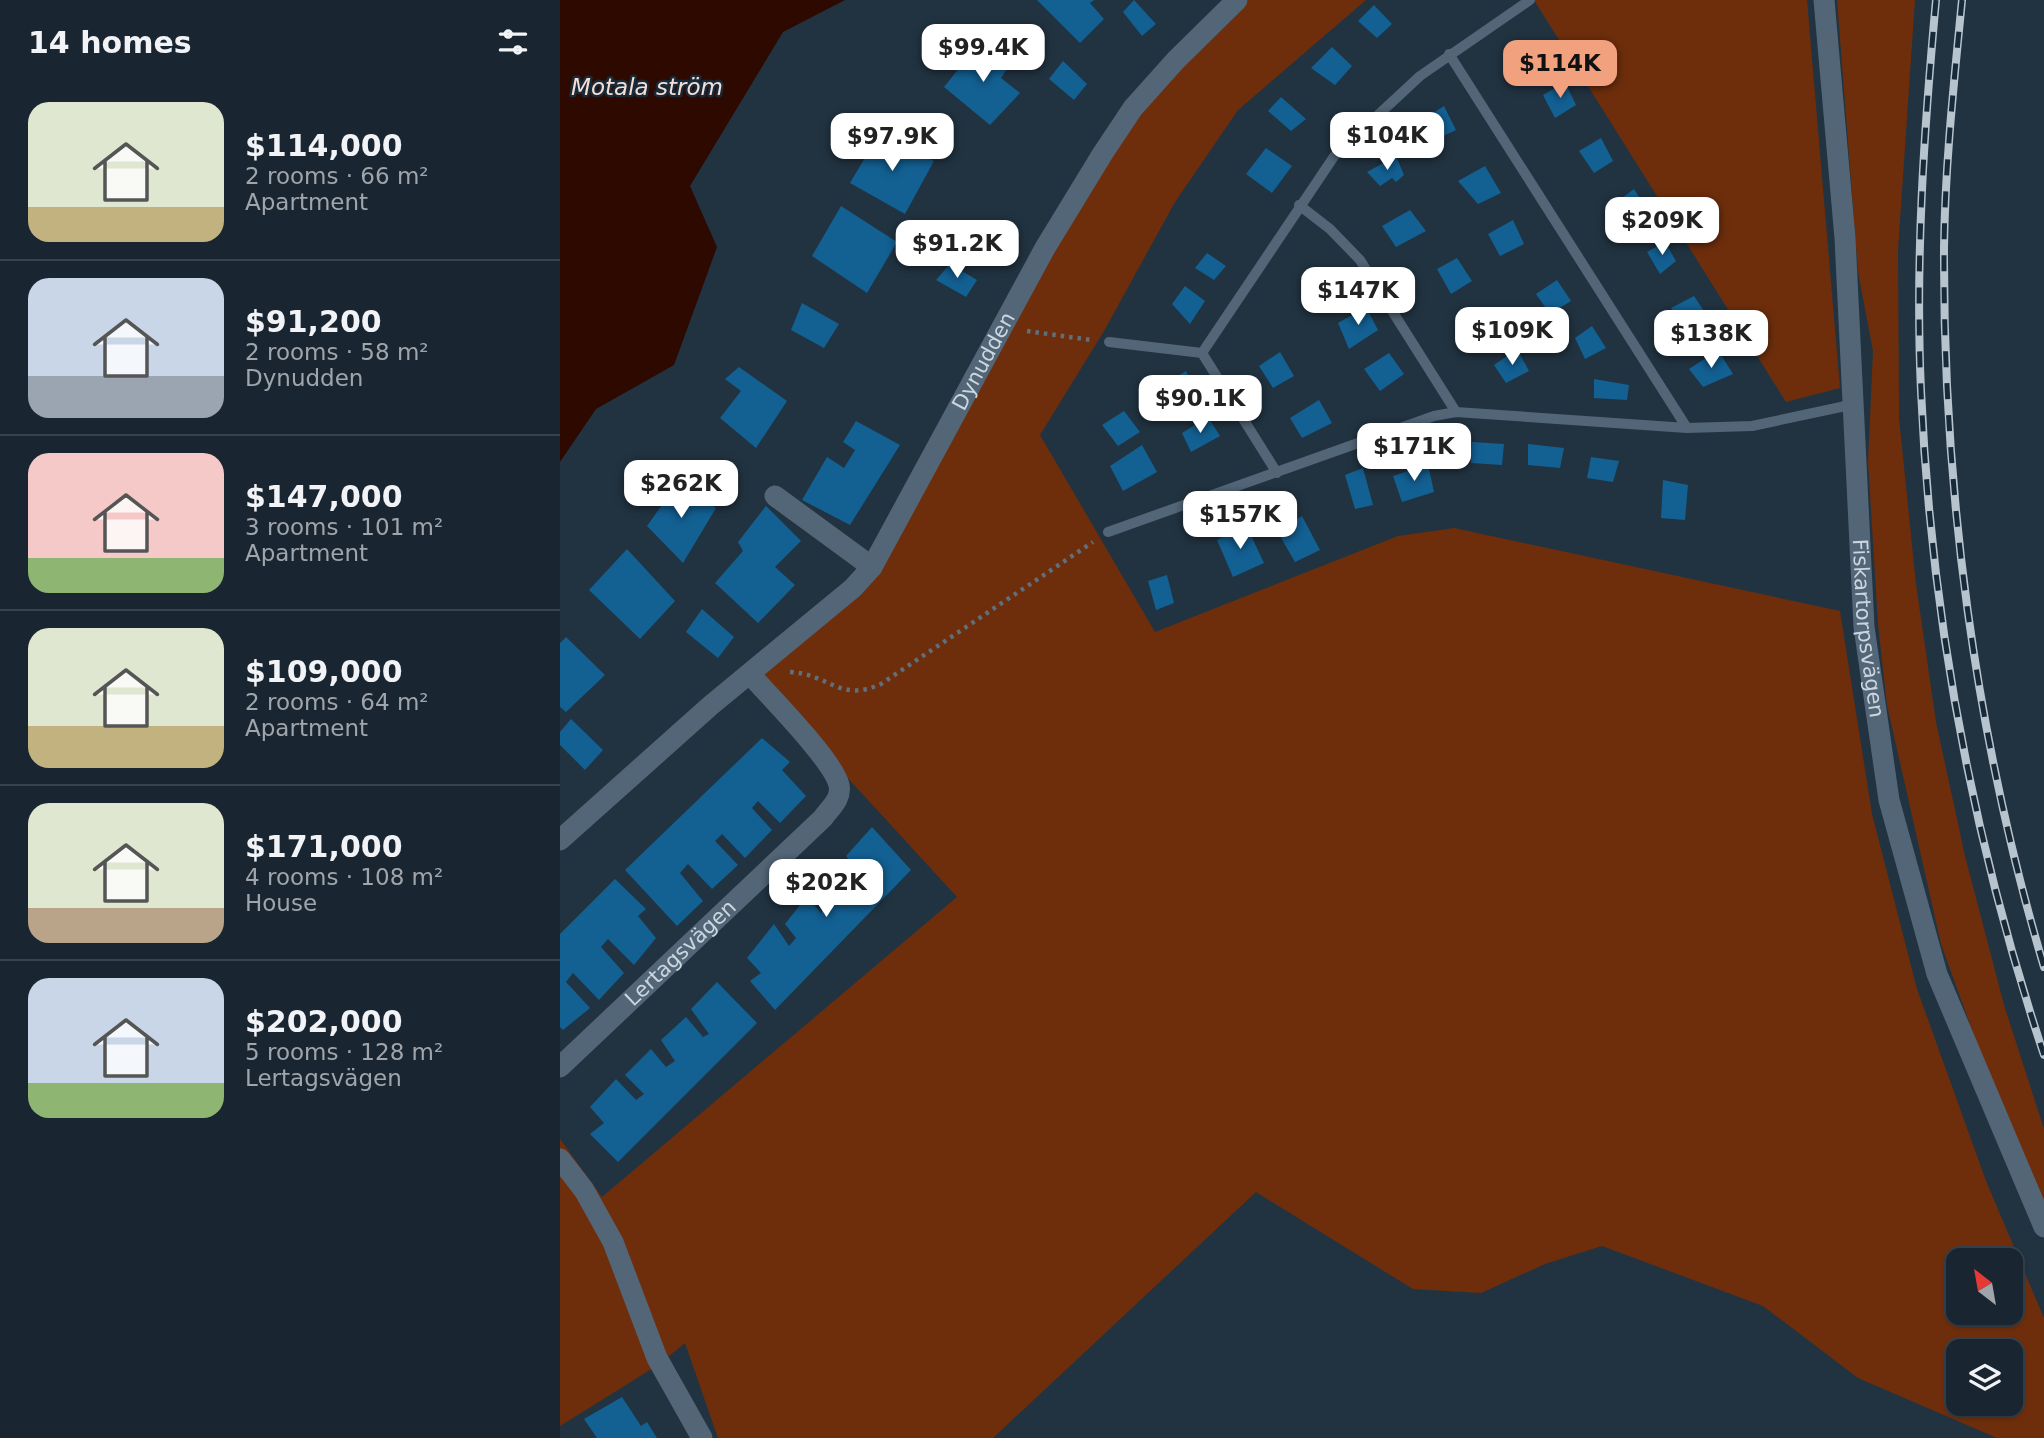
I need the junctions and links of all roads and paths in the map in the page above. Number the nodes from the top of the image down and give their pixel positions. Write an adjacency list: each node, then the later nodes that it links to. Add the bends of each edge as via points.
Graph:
1 (1237, 0): 6 (street, Dynudden, via 1133,108)
2 (1530, 0): 4 (lane)
3 (1824, 0): 9 (street, Fiskartorpsvägen)
4 (1449, 54): 5 (lane, via 1335,155); 11 (lane)
5 (1299, 205): 8 (lane); 10 (lane, via 1360,260)
6 (1002, 327): 7 (path); 15 (street, Dynudden)
7 (1109, 342): 8 (lane)
8 (1202, 353): 12 (lane)
9 (1855, 404): 11 (lane, via 1752,426); 20 (street, Fiskartorpsvägen, via 1864,627 1889,800 1937,974)
10 (1456, 412): 11 (lane); 12 (lane)
11 (1688, 428)
12 (1277, 473): 14 (lane)
13 (775, 496): 15 (street)
14 (1108, 532): 16 (path, via 862,693 848,692 804,673)
15 (872, 567): 16 (street, Dynudden)
16 (750, 674): 17 (street, Dynudden); 18 (street, Lertagsvägen, via 828,765 839,785 839,798)
17 (560, 840)
18 (560, 1067)
19 (560, 1160): 21 (street, via 584,1190 613,1242 657,1358)
20 (2044, 1227)
21 (702, 1438)

